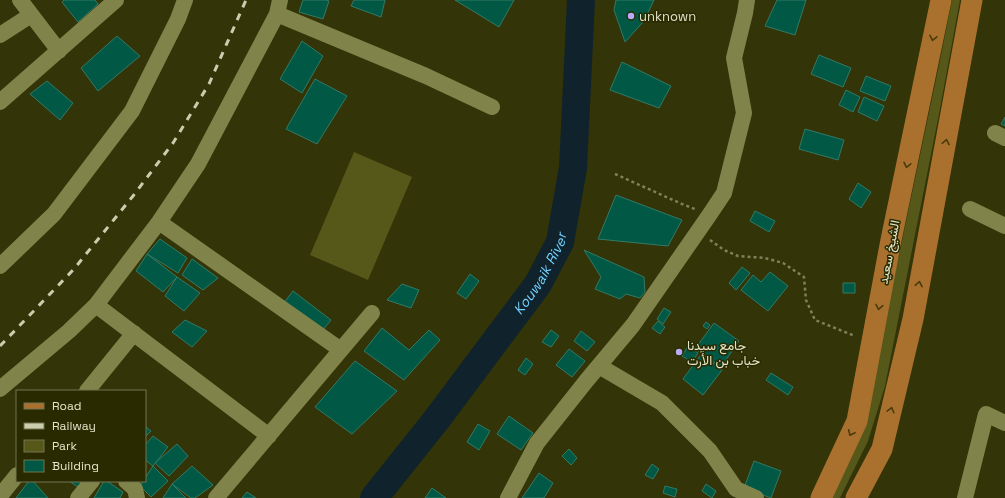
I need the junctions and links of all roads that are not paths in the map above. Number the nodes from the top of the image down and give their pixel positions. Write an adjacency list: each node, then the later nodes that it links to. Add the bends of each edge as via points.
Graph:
1 (20, 0): 8 (street)
2 (116, 0): 10 (street)
3 (185, 0): 16 (street, via 132,111 54,214)
4 (747, 0): 21 (street, via 734,58 744,113 724,193 633,325)
5 (941, 0): 35 (main road, الشيخ سعيد, one-way to 35, via 891,240 857,421)
6 (972, 0): 36 (main road, one-way to 6, via 882,448 913,319)
7 (278, 7): 12 (street); 14 (street, via 198,164)
8 (31, 15): 9 (street); 10 (street)
9 (0, 35)
10 (59, 51): 11 (street)
11 (0, 102)
12 (492, 107)
13 (970, 210): 15 (street)
14 (160, 222): 17 (street); 20 (street)
15 (1005, 226)
16 (0, 266)
17 (96, 305): 19 (street); 22 (street)
18 (372, 313): 20 (street)
19 (134, 333): 23 (street); 25 (street)
20 (341, 350): 25 (street)
21 (599, 366): 33 (street, via 537,443); 34 (street, via 662,403 710,451 736,489)
22 (0, 389)
23 (88, 390)
24 (1005, 423): 37 (street, via 986,414)
25 (269, 436): 32 (street)
26 (16, 476): 29 (street)
27 (91, 482): 30 (street)
28 (127, 482): 31 (street, via 135,489)
29 (0, 496)
30 (78, 498)
31 (137, 498)
32 (216, 498)
33 (508, 498)
34 (756, 498)
35 (821, 498)
36 (856, 498)
37 (965, 498)

